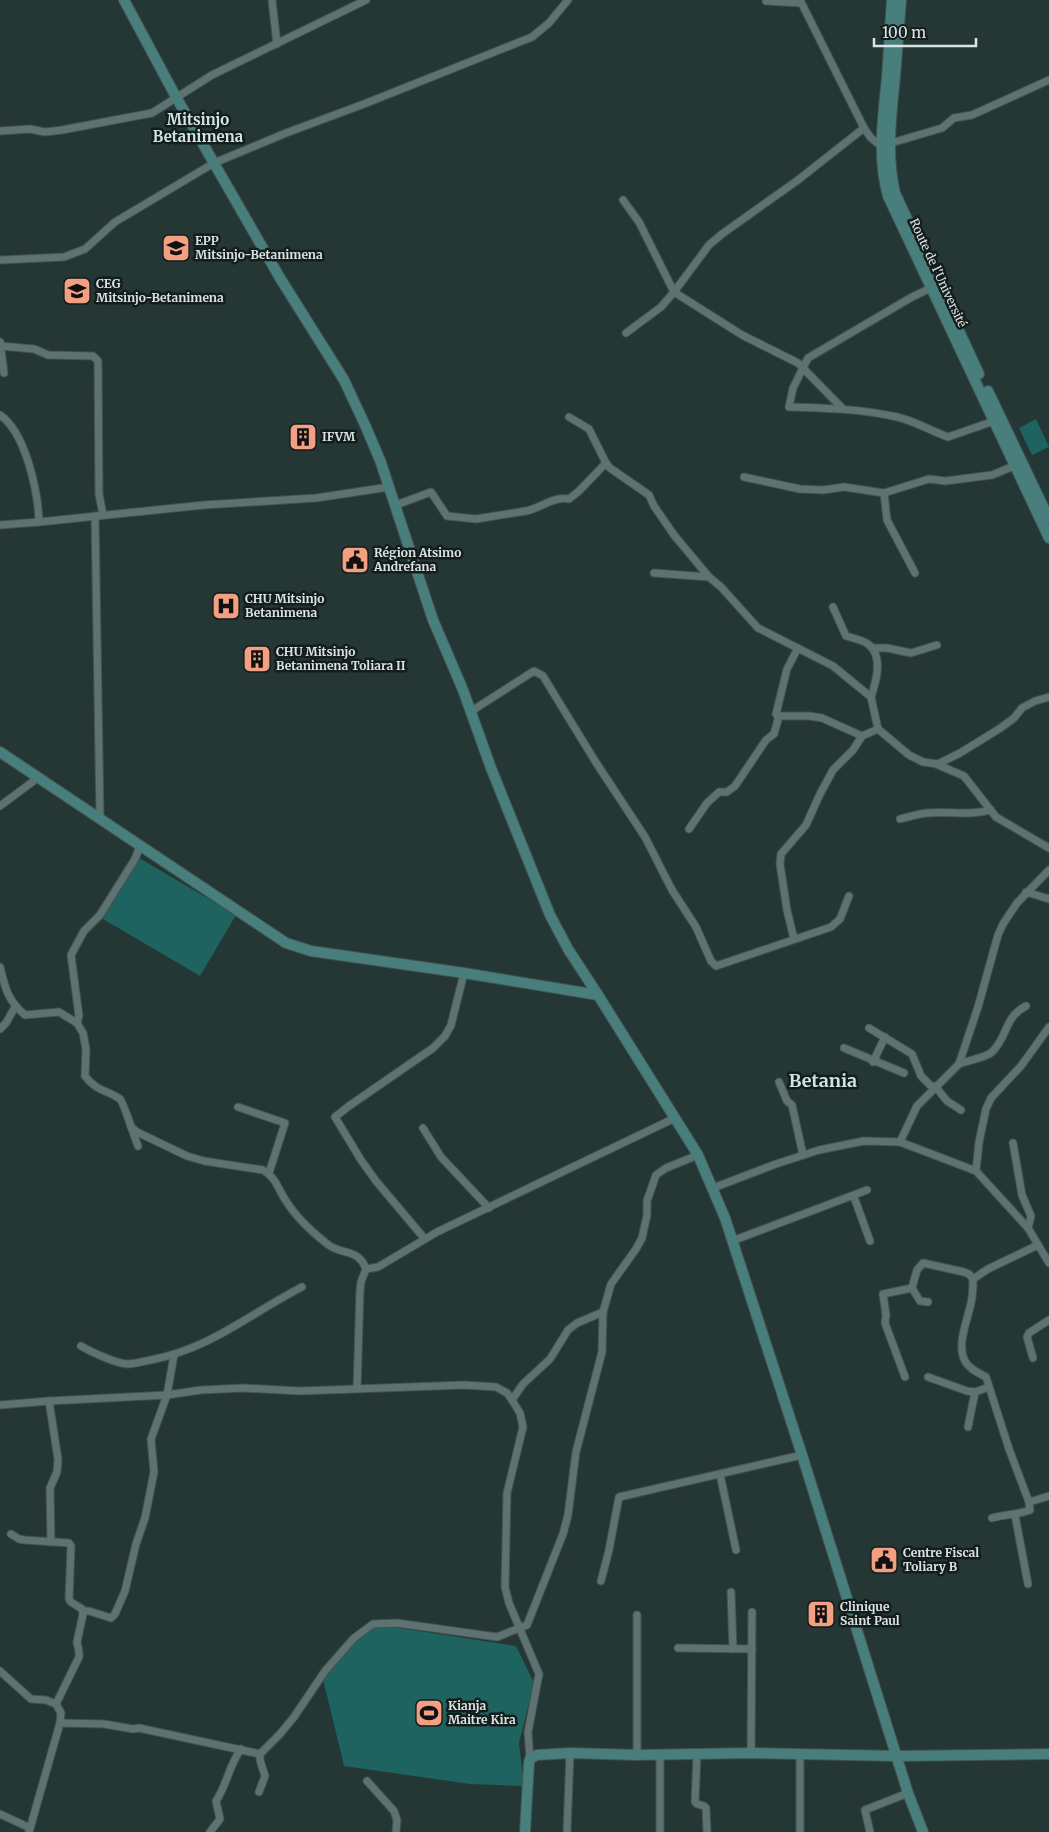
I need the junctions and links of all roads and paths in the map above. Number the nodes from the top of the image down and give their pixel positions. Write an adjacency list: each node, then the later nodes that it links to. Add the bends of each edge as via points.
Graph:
1 (124, 0): 12 (street)
2 (272, 0): 9 (street)
3 (366, 0): 9 (street)
4 (568, 0): 16 (street, via 532,38)
5 (892, 0): 10 (street, Route de l'Université)
6 (901, 0): 10 (street, Route de l'Université)
7 (766, 1): 8 (street)
8 (801, 2): 13 (street)
9 (277, 44): 12 (street, via 212,75)
10 (891, 76): 15 (street, Route de l'Université, via 882,118)
11 (1049, 80): 15 (street, via 972,115 954,118 942,128)
12 (176, 97): 14 (street, via 152,113 62,130); 16 (street)
13 (864, 128): 15 (street, via 871,138); 20 (street, via 709,245)
14 (0, 131)
15 (886, 145): 19 (street, Route de l'Université, via 884,183 888,196); 36 (street, Route de l'Université, via 895,193)
16 (214, 163): 18 (street, via 115,222 85,249 64,257); 32 (street, via 344,380)
17 (624, 200): 20 (street, via 639,222)
18 (0, 260)
19 (931, 288): 23 (street, via 808,358); 28 (street, Route de l'Université)
20 (674, 292): 21 (street, via 661,307); 23 (street, via 742,335)
21 (626, 333)
22 (0, 344): 24 (street); 35 (street, via 34,349 48,355 93,356 98,361)
23 (802, 367): 25 (street); 25 (street, via 789,407)
24 (4, 373)
25 (842, 408): 28 (street, via 897,417 948,437)
26 (0, 415): 37 (street, via 17,435 33,475)
27 (569, 417): 29 (street, via 589,429)
28 (994, 421): 30 (street, Route de l'Université)
29 (606, 463): 34 (street, via 568,498 559,497 519,512 476,519 447,516 431,492); 42 (street, via 649,495 674,535)
30 (1014, 466): 33 (street, via 992,475 946,481 928,479); 39 (street, Route de l'Université)
31 (744, 477): 33 (street, via 800,489 844,487)
32 (390, 488): 34 (street); 35 (street, via 316,498)
33 (884, 493): 41 (street, via 887,520)
34 (396, 505): 49 (street, via 433,620)
35 (99, 516): 37 (street); 58 (street)
36 (1049, 519)
37 (39, 522): 38 (street)
38 (0, 525)
39 (1049, 538)
40 (654, 573): 42 (street)
41 (915, 573)
42 (709, 577): 45 (street, via 758,628)
43 (833, 607): 46 (street, via 846,636)
44 (937, 645): 46 (street, via 911,653)
45 (798, 648): 47 (street, via 833,666); 50 (street, via 787,669 776,714)
46 (872, 648): 47 (street, via 878,675)
47 (871, 697): 51 (street)
48 (1049, 698): 54 (street, via 1022,708 1000,729)
49 (470, 712): 67 (street, via 534,671 544,676 645,837 672,890 696,927 711,961 716,966); 70 (street, via 546,907)
50 (779, 716): 52 (street, via 822,718); 60 (street, via 774,734 766,740 734,786 713,797)
51 (878, 729): 52 (street); 54 (street, via 908,755)
52 (862, 736): 67 (street, via 834,770 806,825 781,854 781,871)
53 (0, 752): 55 (street)
54 (936, 764): 57 (street, via 964,776)
55 (39, 777): 56 (street); 58 (street)
56 (0, 806)
57 (992, 810): 59 (street, via 928,813); 62 (street, via 996,817)
58 (100, 817): 61 (street)
59 (900, 819)
60 (689, 829)
61 (140, 846): 69 (street, via 286,943 311,952); 73 (street, via 136,859 100,915 84,931 71,955 79,1016)
62 (1049, 848)
63 (1049, 870): 64 (street)
64 (1026, 892): 66 (street); 80 (street, via 1002,924)
65 (849, 896): 67 (street, via 840,919 831,927)
66 (1049, 899)
67 (794, 939)
68 (0, 967): 72 (street, via 7,993)
69 (464, 973): 70 (street); 101 (street, via 452,1025 445,1036 433,1048 335,1117 376,1181)
70 (598, 995): 86 (street)
71 (1026, 1006): 80 (street, via 1013,1016 991,1053)
72 (15, 1007): 73 (street, via 25,1015 58,1012); 76 (street)
73 (77, 1023): 87 (street, via 86,1049 85,1076 98,1089 124,1103)
74 (1049, 1027): 94 (street, via 1021,1066 991,1098 979,1142)
75 (869, 1028): 77 (street)
76 (0, 1029)
77 (885, 1037): 79 (street); 83 (street, via 912,1054 921,1076)
78 (844, 1048): 79 (street)
79 (873, 1062): 81 (street)
80 (959, 1064): 83 (street)
81 (904, 1073)
82 (778, 1082): 93 (street, via 792,1105)
83 (934, 1087): 85 (street); 89 (street, via 917,1106)
84 (238, 1107): 95 (street, via 285,1123)
85 (961, 1110)
86 (675, 1118): 92 (street); 99 (street)
87 (131, 1127): 91 (street); 95 (street, via 187,1156)
88 (422, 1128): 99 (street, via 441,1157)
89 (900, 1142): 93 (street, via 864,1141); 94 (street)
90 (1013, 1143): 100 (street, via 1022,1195 1031,1216)
91 (138, 1146)
92 (698, 1155): 96 (street); 111 (street, via 656,1175 647,1201 642,1238 611,1284)
93 (802, 1155): 96 (street)
94 (976, 1171): 100 (street)
95 (269, 1173): 106 (street, via 297,1216 327,1245 363,1260)
96 (713, 1188): 102 (street)
97 (867, 1190): 98 (street)
98 (854, 1197): 102 (street); 103 (street)
99 (489, 1208): 101 (street)
100 (1028, 1228): 104 (street)
101 (424, 1238): 106 (street, via 378,1267)
102 (732, 1241): 126 (street)
103 (870, 1241)
104 (1038, 1245): 105 (street); 107 (street, via 988,1269)
105 (1049, 1263)
106 (366, 1269): 119 (street, via 360,1291)
107 (973, 1280): 109 (street, via 964,1272 923,1263 917,1270); 118 (street, via 962,1335 962,1352 971,1368 986,1377)
108 (302, 1287): 114 (street, via 207,1342)
109 (912, 1288): 110 (street, via 920,1301); 116 (street, via 883,1294 885,1323)
110 (928, 1302)
111 (603, 1312): 122 (street, via 568,1330 550,1359 523,1384); 141 (street, via 602,1352 576,1452 568,1515 527,1625)
112 (1049, 1320): 115 (street, via 1027,1337)
113 (81, 1346): 114 (street, via 126,1364)
114 (174, 1355): 121 (street)
115 (1033, 1358)
116 (905, 1377)
117 (928, 1377): 120 (street)
118 (989, 1387): 120 (street); 129 (street)
119 (357, 1388): 121 (street, via 300,1391 243,1388 200,1390); 122 (street, via 488,1386 507,1393)
120 (976, 1392): 125 (street)
121 (167, 1396): 123 (street); 138 (street, via 151,1439 154,1472 125,1592 111,1618)
122 (512, 1400): 141 (street, via 520,1413 523,1427 507,1493 505,1587)
123 (49, 1401): 124 (street); 133 (street, via 58,1459 50,1488)
124 (0, 1405)
125 (968, 1427)
126 (802, 1455): 127 (street); 157 (street)
127 (720, 1474): 134 (street); 135 (street, via 619,1497)
128 (1049, 1496): 129 (street)
129 (1029, 1502): 130 (street, via 1030,1510)
130 (1015, 1515): 131 (street, via 1009,1513); 136 (street)
131 (992, 1518)
132 (11, 1534): 133 (street, via 19,1539)
133 (51, 1542): 138 (street, via 69,1543 71,1546 69,1599)
134 (736, 1550)
135 (601, 1581)
136 (1028, 1584)
137 (731, 1592): 143 (street)
138 (83, 1611): 146 (street, via 77,1642 79,1658)
139 (752, 1612): 144 (street)
140 (637, 1615): 155 (street)
141 (520, 1628): 151 (street, via 497,1637 397,1623 373,1624 354,1638 294,1717); 158 (street, via 539,1674 528,1732)
142 (678, 1648): 143 (street)
143 (733, 1649): 144 (street)
144 (752, 1649): 150 (street)
145 (0, 1671): 146 (street, via 31,1699)
146 (56, 1704): 147 (street, via 61,1713)
147 (60, 1723): 148 (street, via 139,1728); 163 (street)
148 (241, 1750): 151 (street); 164 (street, via 216,1801 220,1820)
149 (570, 1753): 155 (street); 158 (street, via 537,1755); 167 (street)
150 (751, 1753): 152 (street); 153 (street)
151 (260, 1754): 160 (street, via 265,1776)
152 (696, 1754): 156 (street); 169 (street, via 695,1802 706,1808)
153 (800, 1754): 157 (street); 170 (street)
154 (1049, 1754): 157 (street)
155 (637, 1755): 156 (street)
156 (660, 1755): 168 (street)
157 (897, 1756): 161 (street)
158 (530, 1759): 166 (street)
159 (367, 1781): 165 (street, via 394,1811)
160 (259, 1792)
161 (908, 1793): 171 (street, via 865,1810); 172 (street)
162 (0, 1814): 163 (street)
163 (29, 1830)
164 (210, 1832)
165 (396, 1832)
166 (526, 1832)
167 (567, 1832)
168 (660, 1832)
169 (707, 1832)
170 (800, 1832)
171 (870, 1832)
172 (923, 1832)

